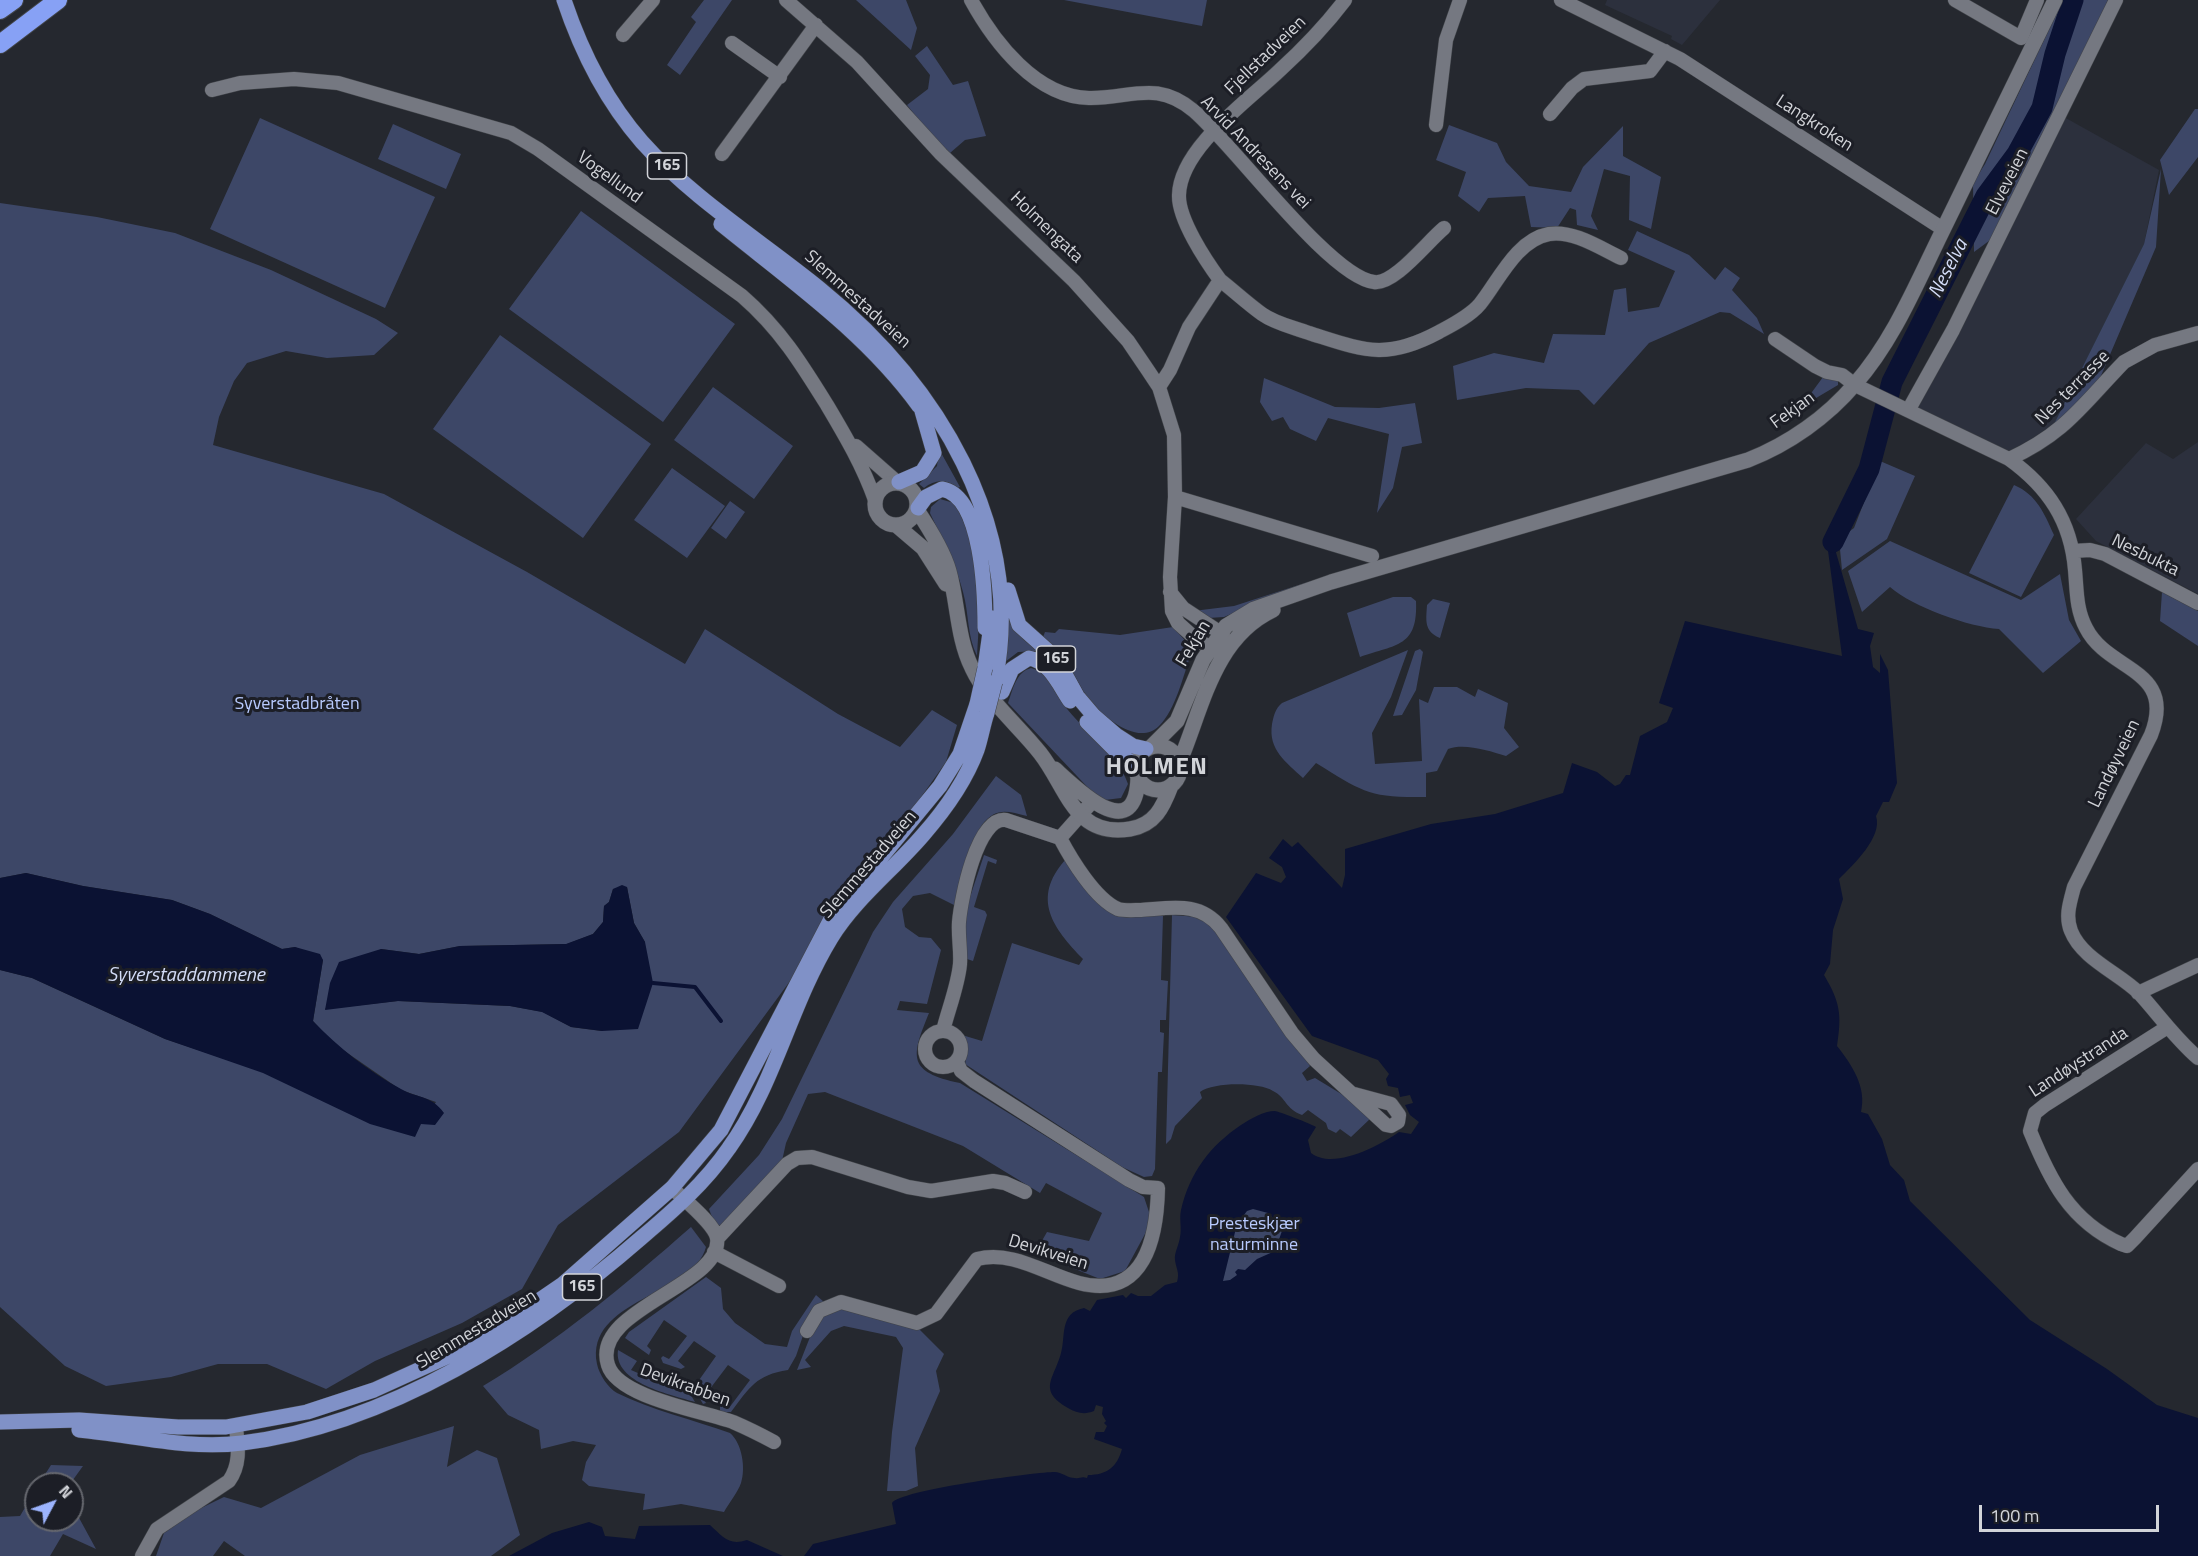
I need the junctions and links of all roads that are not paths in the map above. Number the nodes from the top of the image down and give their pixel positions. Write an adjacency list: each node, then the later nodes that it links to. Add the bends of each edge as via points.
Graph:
1 (14, 0): 15 (highway)
2 (58, 0): 19 (highway)
3 (557, 0): 36 (main road, Slemmestadveien / 165, via 589,77 636,146 680,190 855,334)
4 (564, 0): 44 (main road, Slemmestadveien / 165, via 596,74 648,148 822,290 871,334 911,378 969,472)
5 (653, 0): 17 (street)
6 (786, 0): 16 (street, Holmengata)
7 (971, 0): 25 (street, Arvid Andresens vei, via 988,29 1013,58 1053,88 1089,98 1145,91 1165,95 1193,111)
8 (1345, 0): 25 (street, Fjellstadveien, via 1282,69)
9 (1460, 0): 24 (street, via 1446,40)
10 (1561, 0): 20 (street, Langkroken)
11 (1955, 0): 12 (street, via 2021,38)
12 (2037, 0)
13 (2055, 0): 28 (main road, Fekjan)
14 (2116, 0): 35 (street, Elveveien, via 1958,320)
15 (0, 10)
16 (816, 25): 21 (street); 34 (street, Holmengata, via 857,62 941,154 1074,280 1128,341)
17 (623, 35)
18 (732, 43): 21 (street)
19 (0, 44)
20 (1665, 51): 23 (street, via 1650,71 1584,79 1572,87); 28 (street, Langkroken)
21 (780, 77): 26 (street)
22 (212, 90): 37 (street, Vogellund, via 240,83 294,79 338,83 521,138 766,317 797,357)
23 (1550, 114)
24 (1436, 125)
25 (1214, 132): 27 (street, Arvid Andresens vei, via 1308,235 1365,280 1389,280); 30 (street, Fjellstadveien, via 1188,166 1178,197 1182,214)
26 (722, 154)
27 (1444, 228)
28 (1943, 229): 33 (main road, Fekjan, via 1883,347)
29 (1621, 258): 30 (street, Fjellstadveien, via 1582,240 1548,234 1519,253 1479,305 1452,325 1420,342 1379,351 1363,350 1279,323)
30 (1220, 280): 34 (street, via 1189,327)
31 (2198, 333): 38 (street, Nes terrasse, via 2134,355 2054,435)
32 (1775, 339): 33 (street, via 1815,366 1842,375)
33 (1855, 385): 35 (street, Landøyveien); 49 (main road, Fekjan, via 1803,431 1748,460 1331,582 1260,616)
34 (1159, 387): 40 (street, Holmengata, via 1174,435)
35 (1904, 407): 38 (street, Landøyveien)
36 (922, 411): 39 (main road, 165, via 934,453 922,472); 50 (main road, Slemmestadveien / 165, via 964,485 980,531 992,594 992,633)
37 (850, 441): 39 (street, Vogellund); 41 (street, Vogellund)
38 (2010, 459): 45 (street, Landøyveien, via 2056,504)
39 (898, 482): 41 (main road, via 887,484); 42 (main road, via 910,487 917,496)
40 (1175, 496): 46 (street); 49 (street, Holmengata, via 1170,592)
41 (875, 500): 43 (main road, via 880,517)
42 (917, 509): 43 (main road, via 905,524); 47 (main road, via 949,569); 50 (main road, 165, via 926,497 942,489 963,504 983,576)
43 (896, 525): 47 (main road, via 930,557)
44 (994, 549): 51 (main road, Slemmestadveien / 165, via 1002,607); 53 (main road, 165, via 1019,625 1056,658 1077,696 1094,716 1133,746)
45 (2073, 550): 48 (street, Nesbukta, via 2105,554); 62 (street, Landøyveien, via 2077,605 2087,630 2105,649 2142,676 2156,700 2156,722 2151,735 2087,859 2068,905 2068,920 2078,942)
46 (1372, 556)
47 (955, 602): 54 (main road, via 974,674)
48 (2198, 603)
49 (1221, 644): 53 (main road, Fekjan, via 1176,721); 55 (main road, Fekjan)
50 (988, 645): 52 (main road, Slemmestadveien / 165, bridge)
51 (998, 687): 52 (main road, Slemmestadveien / 165, bridge); 56 (main road, 165, via 1017,664 1029,658 1041,662 1087,722)
52 (985, 712): 69 (main road, Slemmestadveien / 165, via 940,786 832,917 730,1114); 71 (main road, Slemmestadveien / 165, via 979,746 957,788 926,832 870,888 838,928 818,963 748,1118 720,1160)
53 (1149, 748): 55 (main road, via 1166,746); 56 (main road)
54 (1046, 761): 58 (main road); 59 (main road)
55 (1180, 761): 57 (main road, via 1180,775)
56 (1137, 772): 57 (main road, via 1150,788); 58 (main road, via 1138,792 1128,807 1109,811)
57 (1171, 786): 59 (main road, via 1161,810 1138,827 1106,830)
58 (1092, 802): 59 (street)
59 (1080, 814): 60 (street)
60 (1060, 838): 64 (street, via 1000,819 983,833 963,895 960,965); 67 (street, via 1073,863 1120,910 1194,909 1207,913 1292,1033 1323,1069)
61 (2198, 965): 62 (street)
62 (2138, 993): 63 (street, Landøyveien)
63 (2166, 1028): 65 (street, Landøyveien); 68 (street, Landøystranda, via 2045,1105 2035,1113 2030,1131 2058,1193 2085,1221 2127,1246)
64 (943, 1031): 66 (street, via 954,1035 960,1044); 66 (street, via 928,1039 926,1057 940,1068)
65 (2198, 1058)
66 (957, 1062): 74 (street, Devikveien, via 961,1071 974,1081 1094,1159 1143,1187 1158,1188 1156,1220 1141,1266 1130,1277 1100,1286 1080,1283 1007,1257 992,1256 977,1259 928,1320 917,1323 840,1302 819,1311)
67 (1354, 1094)
68 (2198, 1169)
69 (672, 1188): 71 (street); 77 (main road, Slemmestadveien / 165, via 563,1284 477,1340 362,1394 307,1412)
70 (1024, 1192): 72 (street, Devikrabben, via 993,1181 931,1191 812,1157 797,1158 787,1164)
71 (684, 1200): 72 (street, via 709,1224); 79 (main road, Slemmestadveien / 165, via 588,1283 454,1369 392,1401 344,1419 298,1433)
72 (715, 1246): 73 (street); 78 (street, Devikrabben, via 699,1270 622,1324 606,1347 608,1365 612,1373 637,1391 733,1422)
73 (779, 1286)
74 (807, 1331)
75 (0, 1422): 76 (main road, Slemmestadveien / 165)
76 (26, 1422): 77 (main road, Slemmestadveien / 165, via 79,1420); 79 (main road, Slemmestadveien / 165, via 164,1441)
77 (236, 1427): 79 (street)
78 (774, 1442)
79 (238, 1444): 80 (street, via 235,1472 229,1481 157,1529)
80 (141, 1556)

